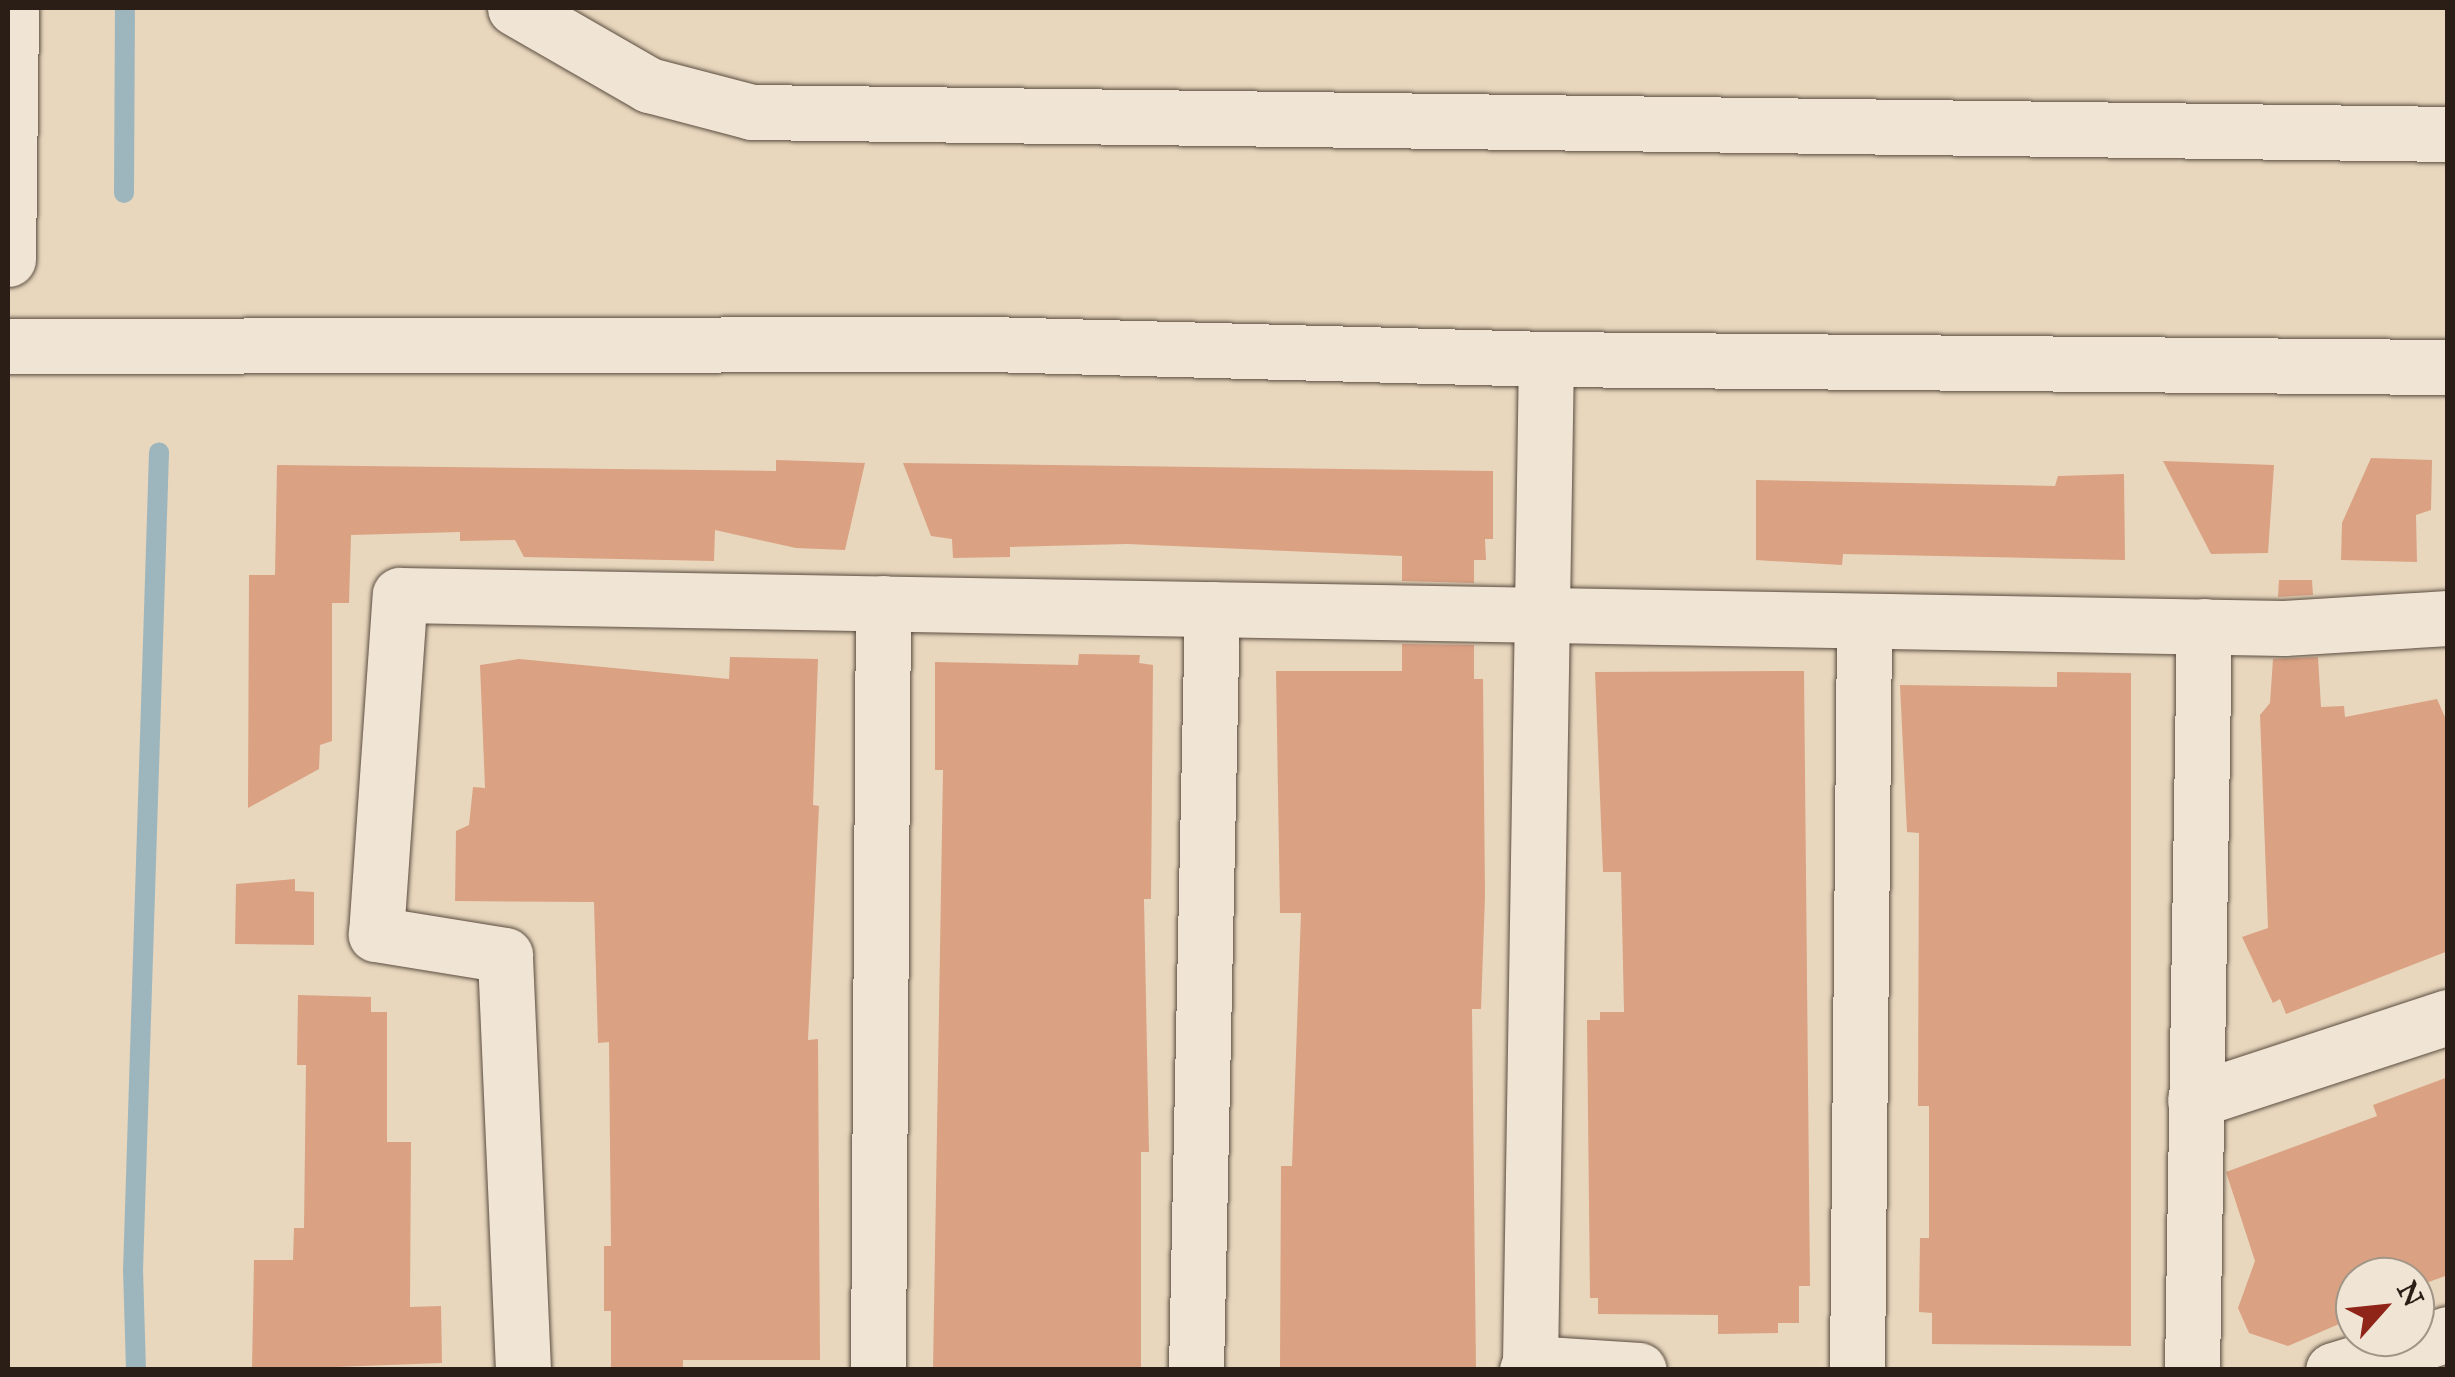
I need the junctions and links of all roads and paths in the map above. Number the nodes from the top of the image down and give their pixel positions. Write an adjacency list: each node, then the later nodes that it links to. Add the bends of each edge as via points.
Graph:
1 (11, 8): 4 (street)
2 (515, 8): 3 (street, via 649,85 752,112)
3 (2448, 134)
4 (8, 259)
5 (8, 346): 6 (street, via 988,344)
6 (1546, 359): 7 (street); 10 (street)
7 (2448, 366)
8 (883, 603): 9 (street); 19 (street, via 400,595 376,934 505,956); 20 (street)
9 (1212, 609): 10 (street); 21 (street)
10 (1544, 615): 12 (street); 18 (street)
11 (2448, 618): 13 (street)
12 (1864, 620): 13 (street); 23 (street)
13 (2204, 626): 15 (street)
14 (2448, 1017): 15 (street)
15 (2195, 1100): 24 (street)
16 (2448, 1334): 17 (street)
17 (2396, 1361): 25 (street)
18 (1529, 1366): 22 (street)
19 (524, 1370)
20 (878, 1370)
21 (1196, 1370)
22 (1639, 1370)
23 (1857, 1370)
24 (2192, 1370)
25 (2333, 1370)

